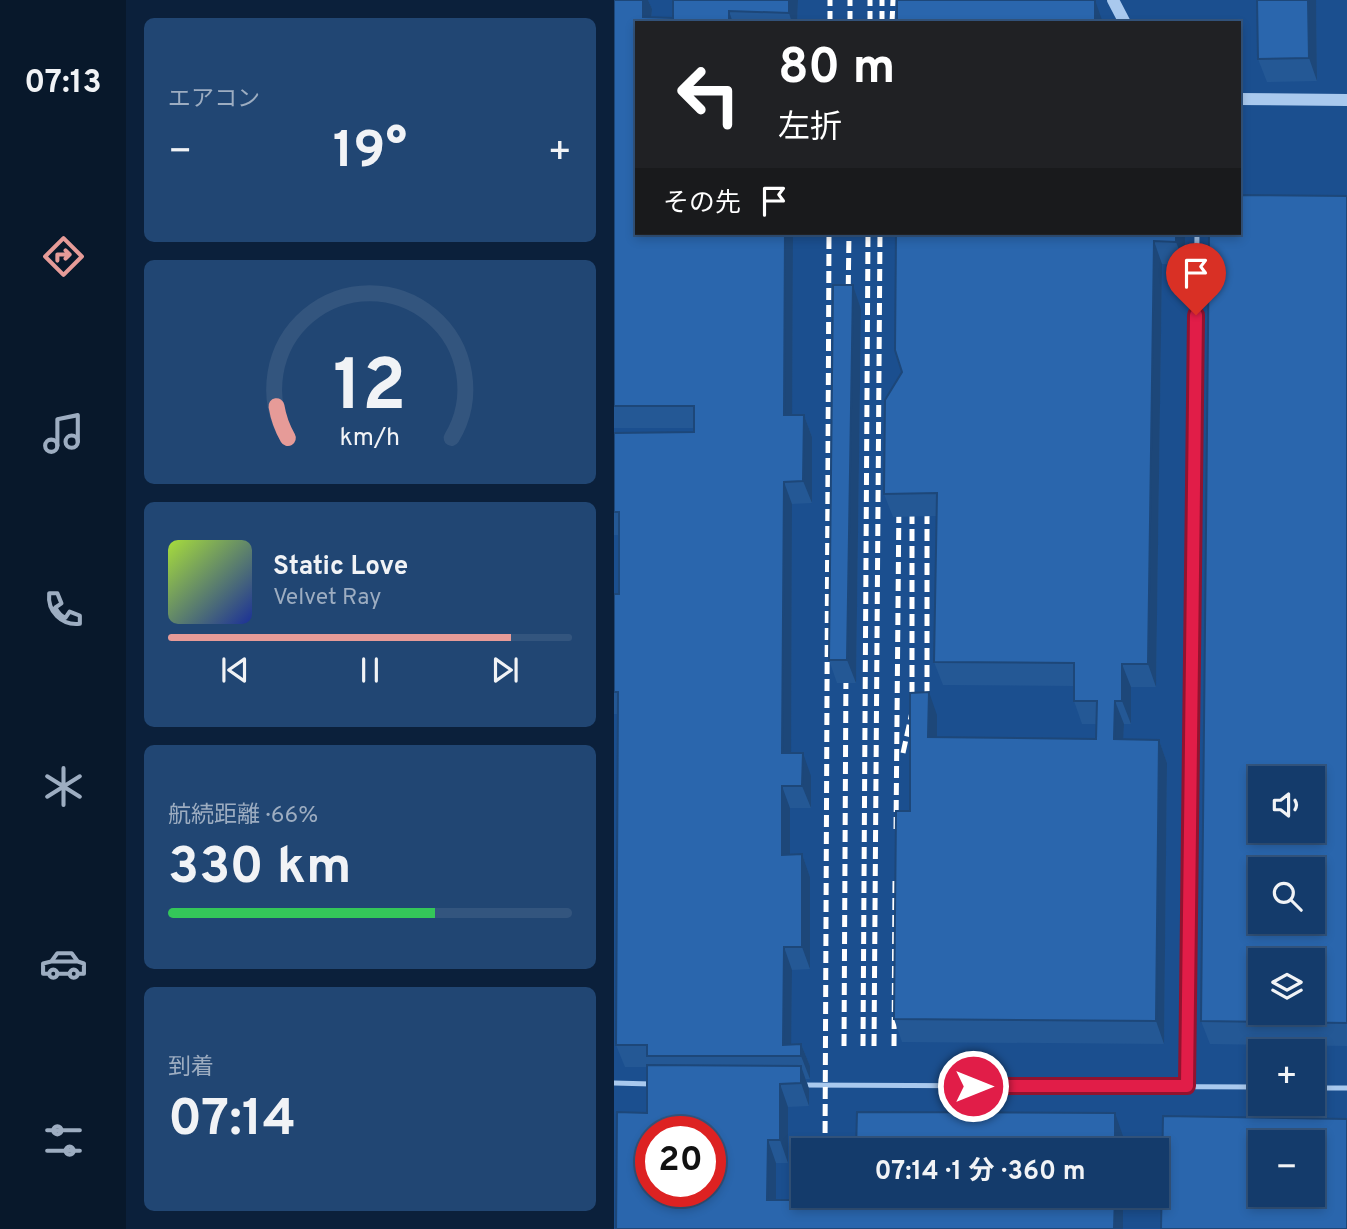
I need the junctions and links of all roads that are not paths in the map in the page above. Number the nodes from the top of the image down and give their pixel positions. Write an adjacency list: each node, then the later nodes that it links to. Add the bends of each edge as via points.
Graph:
1 (1113, 0): 2 (street)
2 (1124, 21)
3 (1241, 99): 4 (street)
4 (1347, 100)
5 (1197, 235): 9 (lane)
6 (614, 1083): 7 (lane)
7 (654, 1084)
8 (799, 1086): 9 (lane)
9 (1187, 1086): 10 (lane)
10 (1248, 1087)
11 (1325, 1087): 12 (lane)
12 (1347, 1088)

